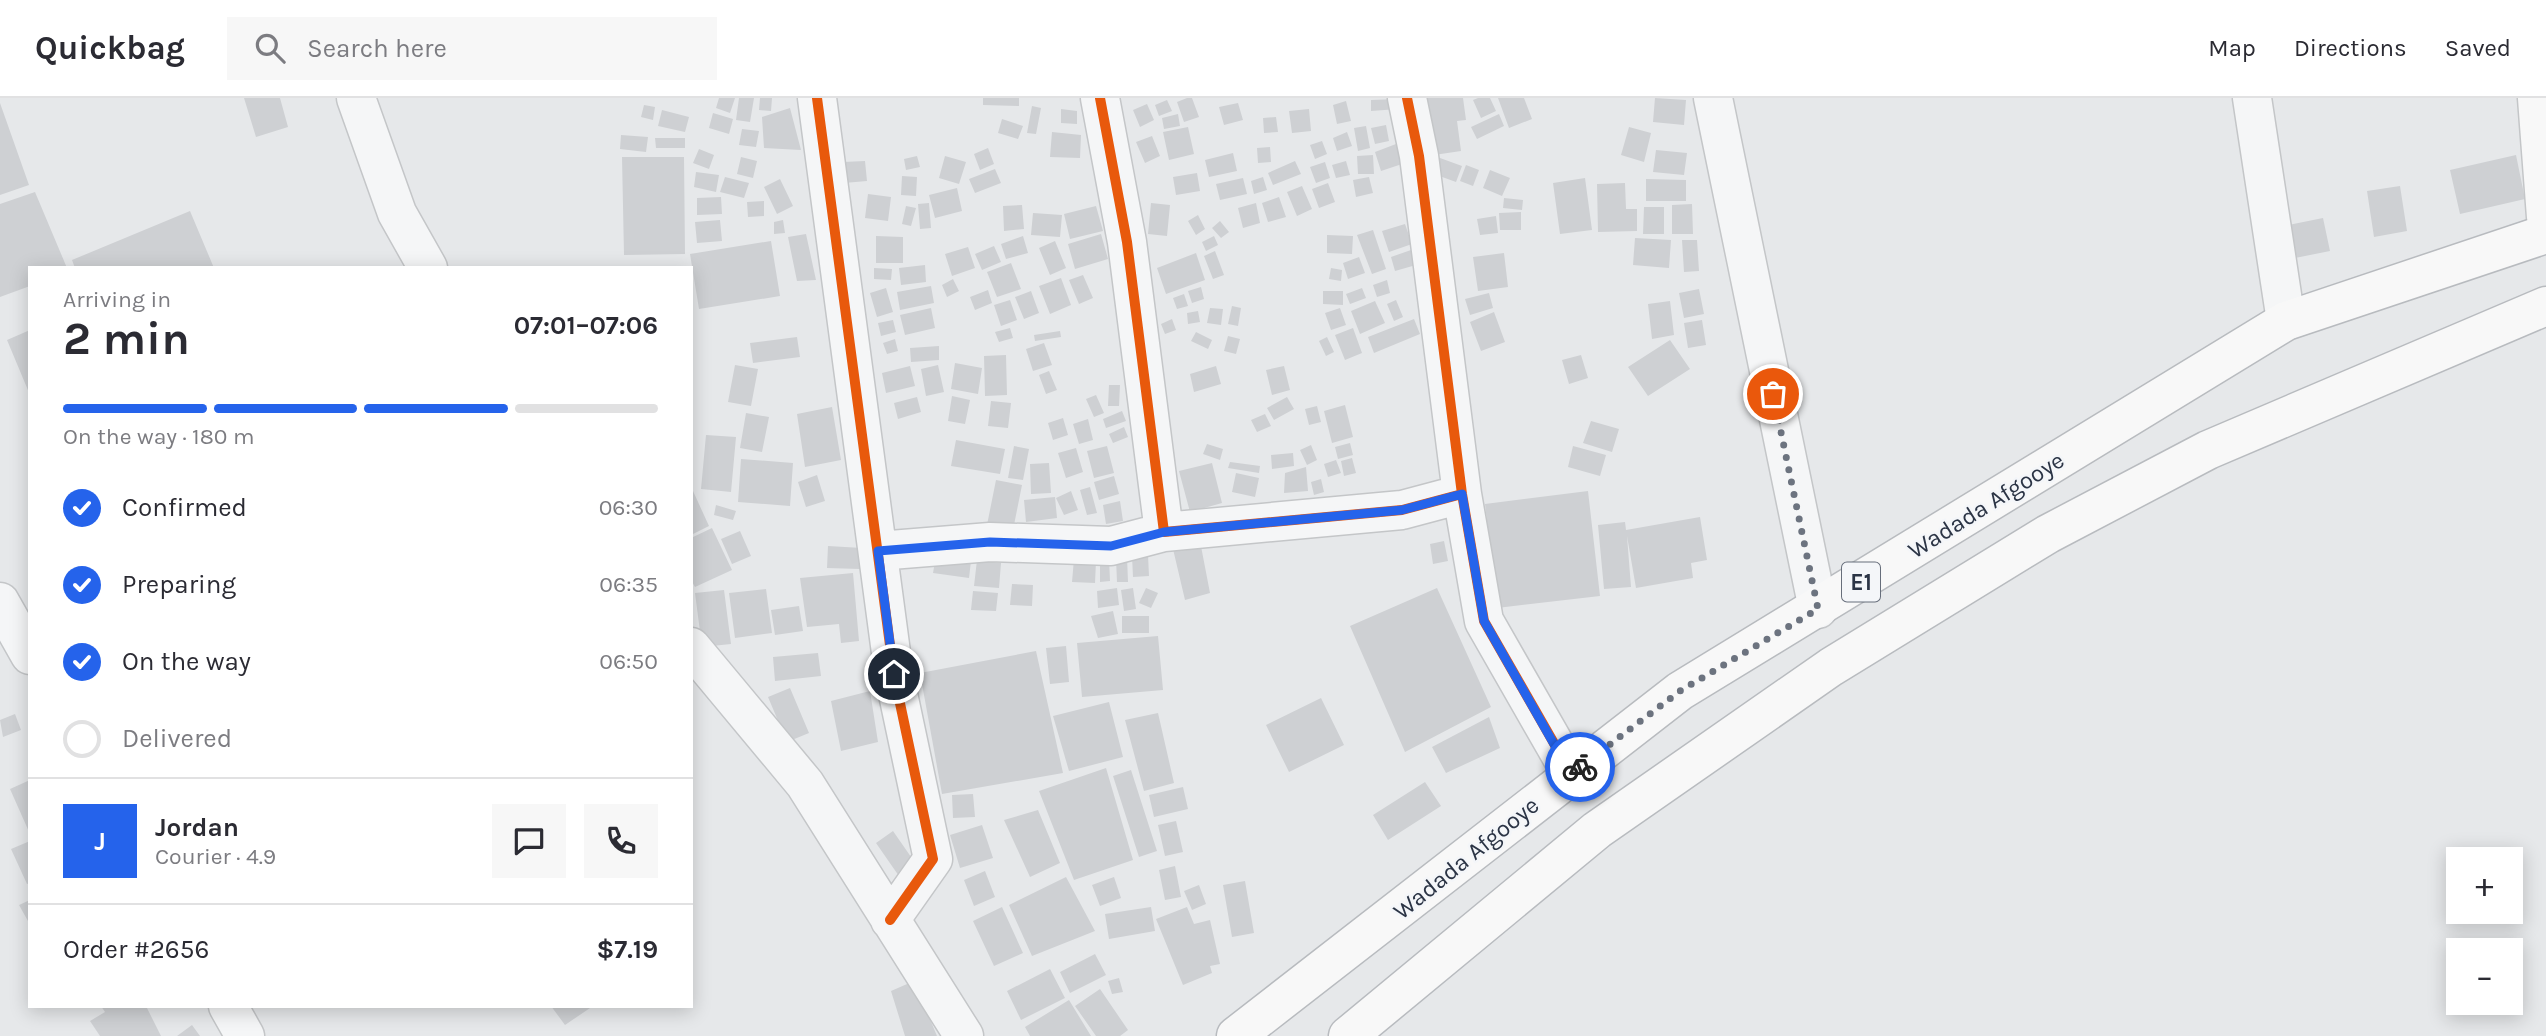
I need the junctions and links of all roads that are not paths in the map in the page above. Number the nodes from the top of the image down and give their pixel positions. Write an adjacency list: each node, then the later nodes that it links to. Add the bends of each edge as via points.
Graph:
1 (356, 98): 10 (street, via 397,213)
2 (817, 98): 15 (street)
3 (1100, 98): 14 (street, via 1126,242)
4 (1407, 98): 13 (street, via 1419,156)
5 (1713, 98): 17 (street)
6 (2252, 98): 12 (street)
7 (2538, 98): 8 (main road)
8 (2546, 216)
9 (2546, 234): 12 (main road, Wadada Afgooye / E1)
10 (427, 266)
11 (2546, 306): 26 (main road, E1, via 2208,450 2048,534 1831,667 1597,830)
12 (2286, 321): 17 (main road, Wadada Afgooye / E1)
13 (1462, 494): 14 (street, via 1402,510); 20 (street, via 1484,621)
14 (1164, 532): 15 (street, via 1111,546 990,542)
15 (878, 551): 21 (street, via 894,674 933,859)
16 (0, 602): 19 (street)
17 (1818, 609): 20 (main road, Wadada Afgooye / E1, via 1680,691)
18 (693, 649): 21 (street, via 805,784)
19 (28, 651)
20 (1571, 774): 25 (main road, Wadada Afgooye / E1)
21 (890, 920): 24 (street)
22 (229, 1008): 23 (street)
23 (245, 1036)
24 (964, 1036)
25 (1236, 1036)
26 (1348, 1036)

